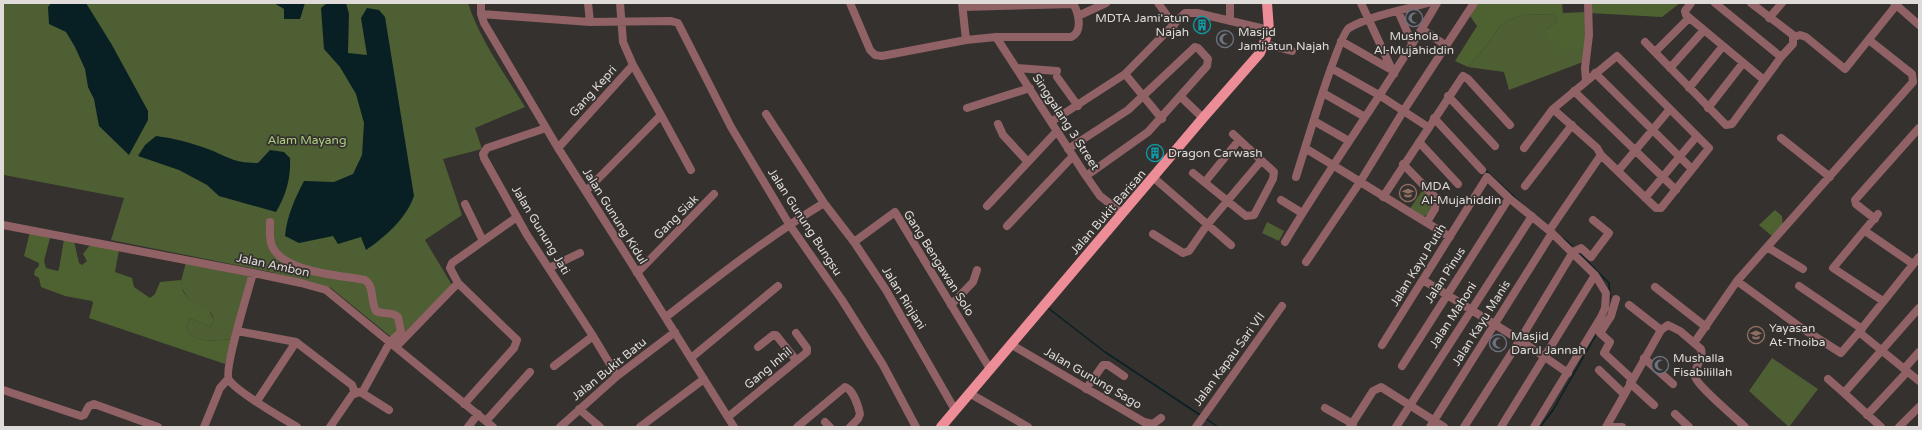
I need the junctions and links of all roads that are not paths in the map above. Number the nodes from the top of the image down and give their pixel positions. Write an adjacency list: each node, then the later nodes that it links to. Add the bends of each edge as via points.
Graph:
1 (481, 3): 22 (street)
2 (588, 3): 28 (street)
3 (620, 3): 29 (street, Gang Kepri)
4 (850, 3): 37 (street, via 870,50 875,55 889,55)
5 (1073, 3): 20 (street); 23 (street)
6 (1106, 3): 23 (street)
7 (1158, 3): 30 (street)
8 (1230, 3): 27 (street)
9 (1267, 3): 33 (main road, Jalan Bukit Barisan)
10 (1361, 3): 26 (street)
11 (1428, 3): 21 (street)
12 (1437, 3): 32 (street)
13 (1474, 3): 43 (street)
14 (1588, 3): 58 (street)
15 (1691, 3): 24 (street, via 1685,12)
16 (1715, 3): 47 (street)
17 (1751, 3): 25 (street)
18 (1782, 3): 25 (street)
19 (1896, 4): 31 (street); 38 (street)
20 (963, 5): 37 (street)
21 (1398, 11): 26 (street); 41 (street)
22 (481, 14): 28 (street); 85 (street, Jalan Gunung Kidul)
23 (1078, 16): 35 (street, via 1078,31 1071,37)
24 (1689, 18): 34 (street); 46 (street)
25 (1770, 18): 36 (street)
26 (1368, 20): 39 (street, via 1348,29); 53 (street)
27 (1230, 21): 30 (street, via 1186,13); 33 (street)
28 (590, 22): 29 (street)
29 (620, 22): 49 (street, Gang Kepri, via 623,42); 139 (street, Jalan Gunung Bungsu, via 674,21 680,27 731,127)
30 (1174, 25): 55 (street)
31 (1919, 25)
32 (1422, 29): 41 (street); 43 (street)
33 (1269, 30): 42 (main road, Jalan Bukit Barisan)
34 (1704, 30): 44 (street); 52 (street)
35 (996, 37): 37 (street); 50 (street, Singgalang 3 Street)
36 (1794, 37): 38 (street, via 1806,37 1846,69); 47 (street, via 1793,44)
37 (966, 40)
38 (1869, 40): 56 (street)
39 (1341, 41): 51 (street); 53 (street)
40 (1645, 42): 46 (street)
41 (1412, 43): 53 (street)
42 (1265, 44): 45 (street); 76 (main road, Jalan Bukit Barisan, via 1253,63)
43 (1446, 45): 72 (street)
44 (1723, 46): 48 (street); 60 (street)
45 (1292, 51)
46 (1655, 52): 52 (street)
47 (1782, 57): 57 (street)
48 (1743, 63): 57 (street); 69 (street)
49 (632, 65): 74 (street); 96 (street, Gang Kepri)
50 (1017, 68): 59 (street, Singgalang 3 Street); 67 (street, via 1057,74)
51 (1332, 68): 62 (street); 63 (street)
52 (1670, 68): 60 (street)
53 (1392, 72): 63 (street)
54 (1596, 73): 58 (street); 71 (street, via 1617,56); 87 (street)
55 (1126, 74): 65 (street); 67 (street)
56 (1916, 75): 115 (street, via 1913,82)
57 (1764, 80): 69 (street, via 1730,125 1724,125)
58 (1586, 81): 61 (street)
59 (1030, 88): 68 (street); 80 (street, Singgalang 3 Street)
60 (1689, 88): 69 (street)
61 (1574, 91): 70 (street); 99 (street)
62 (1323, 93): 75 (street); 79 (street)
63 (1379, 94): 72 (street); 75 (street)
64 (1448, 96): 77 (street); 82 (street, via 1459,79 1464,76); 95 (street)
65 (1143, 97): 66 (street, via 1197,47 1208,59 1208,64); 78 (street); 100 (street)
66 (1181, 97): 76 (street); 78 (street)
67 (1078, 106): 80 (street)
68 (967, 108)
69 (1708, 108)
70 (1553, 109): 83 (street); 98 (street)
71 (1670, 109): 87 (street); 90 (street)
72 (1404, 110): 84 (street); 118 (street)
73 (766, 114): 129 (street, Jalan Rinjani)
74 (661, 115): 108 (street); 122 (street)
75 (1365, 117): 93 (street)
76 (1203, 118): 116 (main road, Jalan Bukit Barisan)
77 (1434, 118): 84 (street); 109 (street)
78 (1162, 119): 112 (street, via 1135,143)
79 (1314, 121): 93 (street); 97 (street)
80 (1051, 122): 88 (street, Singgalang 3 Street)
81 (998, 124): 104 (street, via 1003,135)
82 (1510, 125)
83 (1572, 125): 101 (street); 120 (street)
84 (1428, 127): 94 (street)
85 (546, 128): 96 (street, Jalan Gunung Kidul); 135 (street, Jalan Gunung Jati, via 487,148 484,154)
86 (1919, 128): 144 (street, via 1855,200 1856,204 1877,216)
87 (1652, 130): 99 (street); 102 (street)
88 (1057, 131): 100 (street, Singgalang 3 Street); 104 (street)
89 (1233, 134): 92 (street)
90 (1697, 136): 102 (street); 107 (street, via 1709,148)
91 (1781, 138): 115 (street)
92 (1239, 140): 103 (street); 117 (street)
93 (1349, 141): 106 (street)
94 (1419, 142): 105 (street); 119 (street)
95 (1495, 146)
96 (558, 148): 122 (street, Jalan Gunung Kidul)
97 (1304, 148): 106 (street); 113 (street)
98 (1524, 148)
99 (1635, 150): 110 (street); 114 (street)
100 (1070, 152): 112 (street, Singgalang 3 Street); 142 (street)
101 (1601, 155): 110 (street); 143 (street, Jalan Kayu Manis)
102 (1679, 156): 107 (street); 114 (street)
103 (1261, 160): 128 (street); 128 (street, via 1273,169 1274,175 1254,215 1246,216)
104 (1027, 161): 131 (street)
105 (1403, 164): 124 (street); 138 (street, via 1436,198 1435,209)
106 (1334, 166): 118 (street); 132 (street)
107 (1692, 169): 121 (street)
108 (691, 170)
109 (1482, 170)
110 (1618, 171): 126 (street)
111 (1193, 173): 117 (street)
112 (1086, 176): 133 (street, Singgalang 3 Street, via 1100,196)
113 (1296, 177)
114 (1663, 177): 121 (street); 126 (street)
115 (1830, 177): 151 (street)
116 (1154, 178): 133 (main road, Jalan Bukit Barisan); 141 (street)
117 (1205, 182): 128 (street)
118 (1360, 182): 124 (street); 155 (street)
119 (1458, 184)
120 (1525, 186)
121 (1676, 190): 126 (street, via 1661,208 1654,207)
122 (586, 191): 161 (street, Jalan Gunung Kidul)
123 (714, 194): 161 (street, Gang Siak)
124 (1383, 197): 138 (street)
125 (1509, 198): 134 (street); 146 (street, Jalan Kayu Putih, via 1486,178); 169 (street, Jalan Pinus)
126 (1645, 198)
127 (1281, 200): 132 (street)
128 (1228, 201): 141 (street)
129 (824, 203): 139 (street); 148 (street, Jalan Rinjani)
130 (465, 204): 147 (street)
131 (987, 206)
132 (1302, 212): 149 (street)
133 (1122, 213): 190 (main road, Jalan Bukit Barisan)
134 (1532, 216): 143 (street); 176 (street, Jalan Mahoni)
135 (517, 217): 147 (street); 157 (street, Jalan Gunung Jati)
136 (1593, 220): 152 (street, via 1609,233 1604,241 1591,257 1581,248)
137 (270, 222): 189 (street, via 273,248 279,256 310,270 367,281 376,311 398,317 400,332)
138 (1427, 222): 146 (street)
139 (789, 224): 177 (street); 249 (street, Jalan Gunung Bungsu, via 862,331)
140 (3, 225): 160 (street, Jalan Ambon)
141 (1206, 225): 145 (street, via 1189,251 1183,253); 150 (street)
142 (1007, 226)
143 (1552, 230): 152 (street); 178 (street, Jalan Kayu Manis)
144 (1864, 231): 156 (street); 171 (street, via 1833,268)
145 (1153, 234)
146 (1450, 237): 163 (street, Jalan Kayu Putih)
147 (483, 241): 165 (street, via 452,262 450,268)
148 (854, 242): 172 (street, Gang Bengawan Solo, via 895,212); 228 (street, Jalan Rinjani, via 904,320)
149 (1285, 242)
150 (1231, 245)
151 (1767, 247): 158 (street); 164 (street)
152 (1573, 252): 162 (street); 186 (street)
153 (580, 253): 157 (street)
154 (1919, 257): 156 (street)
155 (1306, 262)
156 (1913, 264): 171 (street)
157 (549, 268): 185 (street, Jalan Gunung Jati)
158 (1803, 269)
159 (977, 270): 172 (street, via 973,282)
160 (253, 273): 182 (street); 189 (street, Jalan Ambon, via 326,290)
161 (637, 273): 177 (street, Jalan Gunung Kidul)
162 (1595, 274): 195 (street); 205 (street, via 1606,293 1605,308)
163 (1423, 280): 169 (street); 191 (street, Jalan Kayu Putih)
164 (1737, 281): 179 (street); 181 (street, via 1838,352 1842,352)
165 (458, 283): 189 (street); 221 (street, via 517,340 514,348)
166 (778, 286): 196 (street)
167 (1799, 286): 181 (street)
168 (1655, 287): 179 (street)
169 (1446, 295): 176 (street); 200 (street, Jalan Pinus)
170 (1616, 299): 211 (street, via 1611,316 1600,333 1610,342 1604,353)
171 (1883, 301): 181 (street)
172 (951, 305): 201 (street, Gang Bengawan Solo)
173 (1629, 305): 180 (street)
174 (1282, 306): 252 (street, Jalan Kapau Sari VII)
175 (1919, 308): 193 (street)
176 (1470, 310): 178 (street); 222 (street, Jalan Mahoni)
177 (666, 317): 183 (street, Jalan Gunung Kidul)
178 (1494, 325): 186 (street); 235 (street, Jalan Kayu Manis)
179 (1706, 327): 188 (street)
180 (1661, 330): 188 (street, via 1670,325); 197 (street)
181 (1860, 330): 193 (street)
182 (237, 331): 187 (street); 208 (street)
183 (675, 332): 196 (street, Jalan Gunung Kidul); 206 (street, Jalan Bukit Batu)
184 (796, 333): 198 (street, Gang Inhil, via 807,349)
185 (593, 336): 199 (street); 206 (street, Jalan Gunung Jati)
186 (1520, 340): 195 (street); 255 (street)
187 (296, 342): 216 (street, via 352,385); 220 (street)
188 (1694, 343): 261 (street, via 1702,351 1702,358 1695,374 1697,381)
189 (393, 345): 216 (street); 221 (street, Jalan Ambon)
190 (1012, 345): 201 (main road, Jalan Bukit Barisan); 214 (street, Jalan Gunung Sago)
191 (1382, 345)
192 (758, 347): 198 (street, via 776,335)
193 (1882, 352): 203 (street); 218 (street)
194 (1919, 352): 203 (street)
195 (1545, 356): 205 (street); 256 (street)
196 (691, 358): 209 (street, Jalan Gunung Kidul)
197 (1644, 358): 211 (street); 213 (street)
198 (796, 360): 232 (street, Gang Inhil)
199 (554, 366)
200 (1402, 366)
201 (990, 369): 217 (main road, Jalan Bukit Barisan)
202 (1600, 370): 219 (street)
203 (1905, 371): 212 (street); 231 (street)
204 (530, 372): 234 (street)
205 (1568, 373): 257 (street)
206 (617, 376): 226 (street, Jalan Bukit Batu)
207 (1124, 376): 214 (street, via 1105,364)
208 (228, 379): 220 (street, via 239,390); 238 (street, via 220,388)
209 (704, 379): 232 (street, Jalan Gunung Kidul); 245 (street)
210 (1828, 380): 218 (street)
211 (1631, 381): 219 (street); 223 (street)
212 (1919, 382)
213 (1673, 384)
214 (1086, 389): 233 (street, Jalan Gunung Sago, via 1148,424 1155,423)
215 (3, 390): 237 (street, via 81,416 94,404)
216 (358, 393): 227 (street); 240 (street)
217 (969, 393): 228 (main road, Jalan Bukit Barisan); 251 (street)
218 (1844, 393): 231 (street)
219 (1624, 394): 258 (street)
220 (257, 401): 239 (street)
221 (464, 404): 229 (street, Jalan Ambon)
222 (1410, 404): 235 (street); 236 (street, via 1384,388 1378,388 1373,391); 253 (street, Jalan Mahoni)
223 (1654, 405)
224 (1919, 407): 263 (street)
225 (1325, 408): 236 (street)
226 (578, 409): 243 (street, Jalan Bukit Batu); 244 (street)
227 (389, 410)
228 (955, 410): 250 (main road, Jalan Bukit Barisan)
229 (478, 414): 234 (street, Jalan Ambon); 241 (street)
230 (1675, 414): 260 (street)
231 (1867, 415): 262 (street)
232 (728, 417): 246 (street, Jalan Gunung Kidul)
233 (1161, 418)
234 (486, 421): 242 (street, Jalan Ambon)
235 (1432, 424): 254 (street)
236 (1352, 425)
237 (158, 427)
238 (204, 427)
239 (297, 427)
240 (330, 427)
241 (468, 427)
242 (493, 427)
243 (560, 427)
244 (600, 427)
245 (640, 427)
246 (733, 427)
247 (798, 427): 248 (street, via 843,388 848,388 860,414)
248 (850, 427)
249 (916, 427)
250 (941, 427)
251 (1028, 427)
252 (1196, 427)
253 (1396, 427)
254 (1444, 427)
255 (1464, 427)
256 (1501, 427)
257 (1534, 427)
258 (1606, 427): 259 (street)
259 (1622, 427)
260 (1689, 427)
261 (1745, 427)
262 (1881, 427)
263 (1900, 427)

